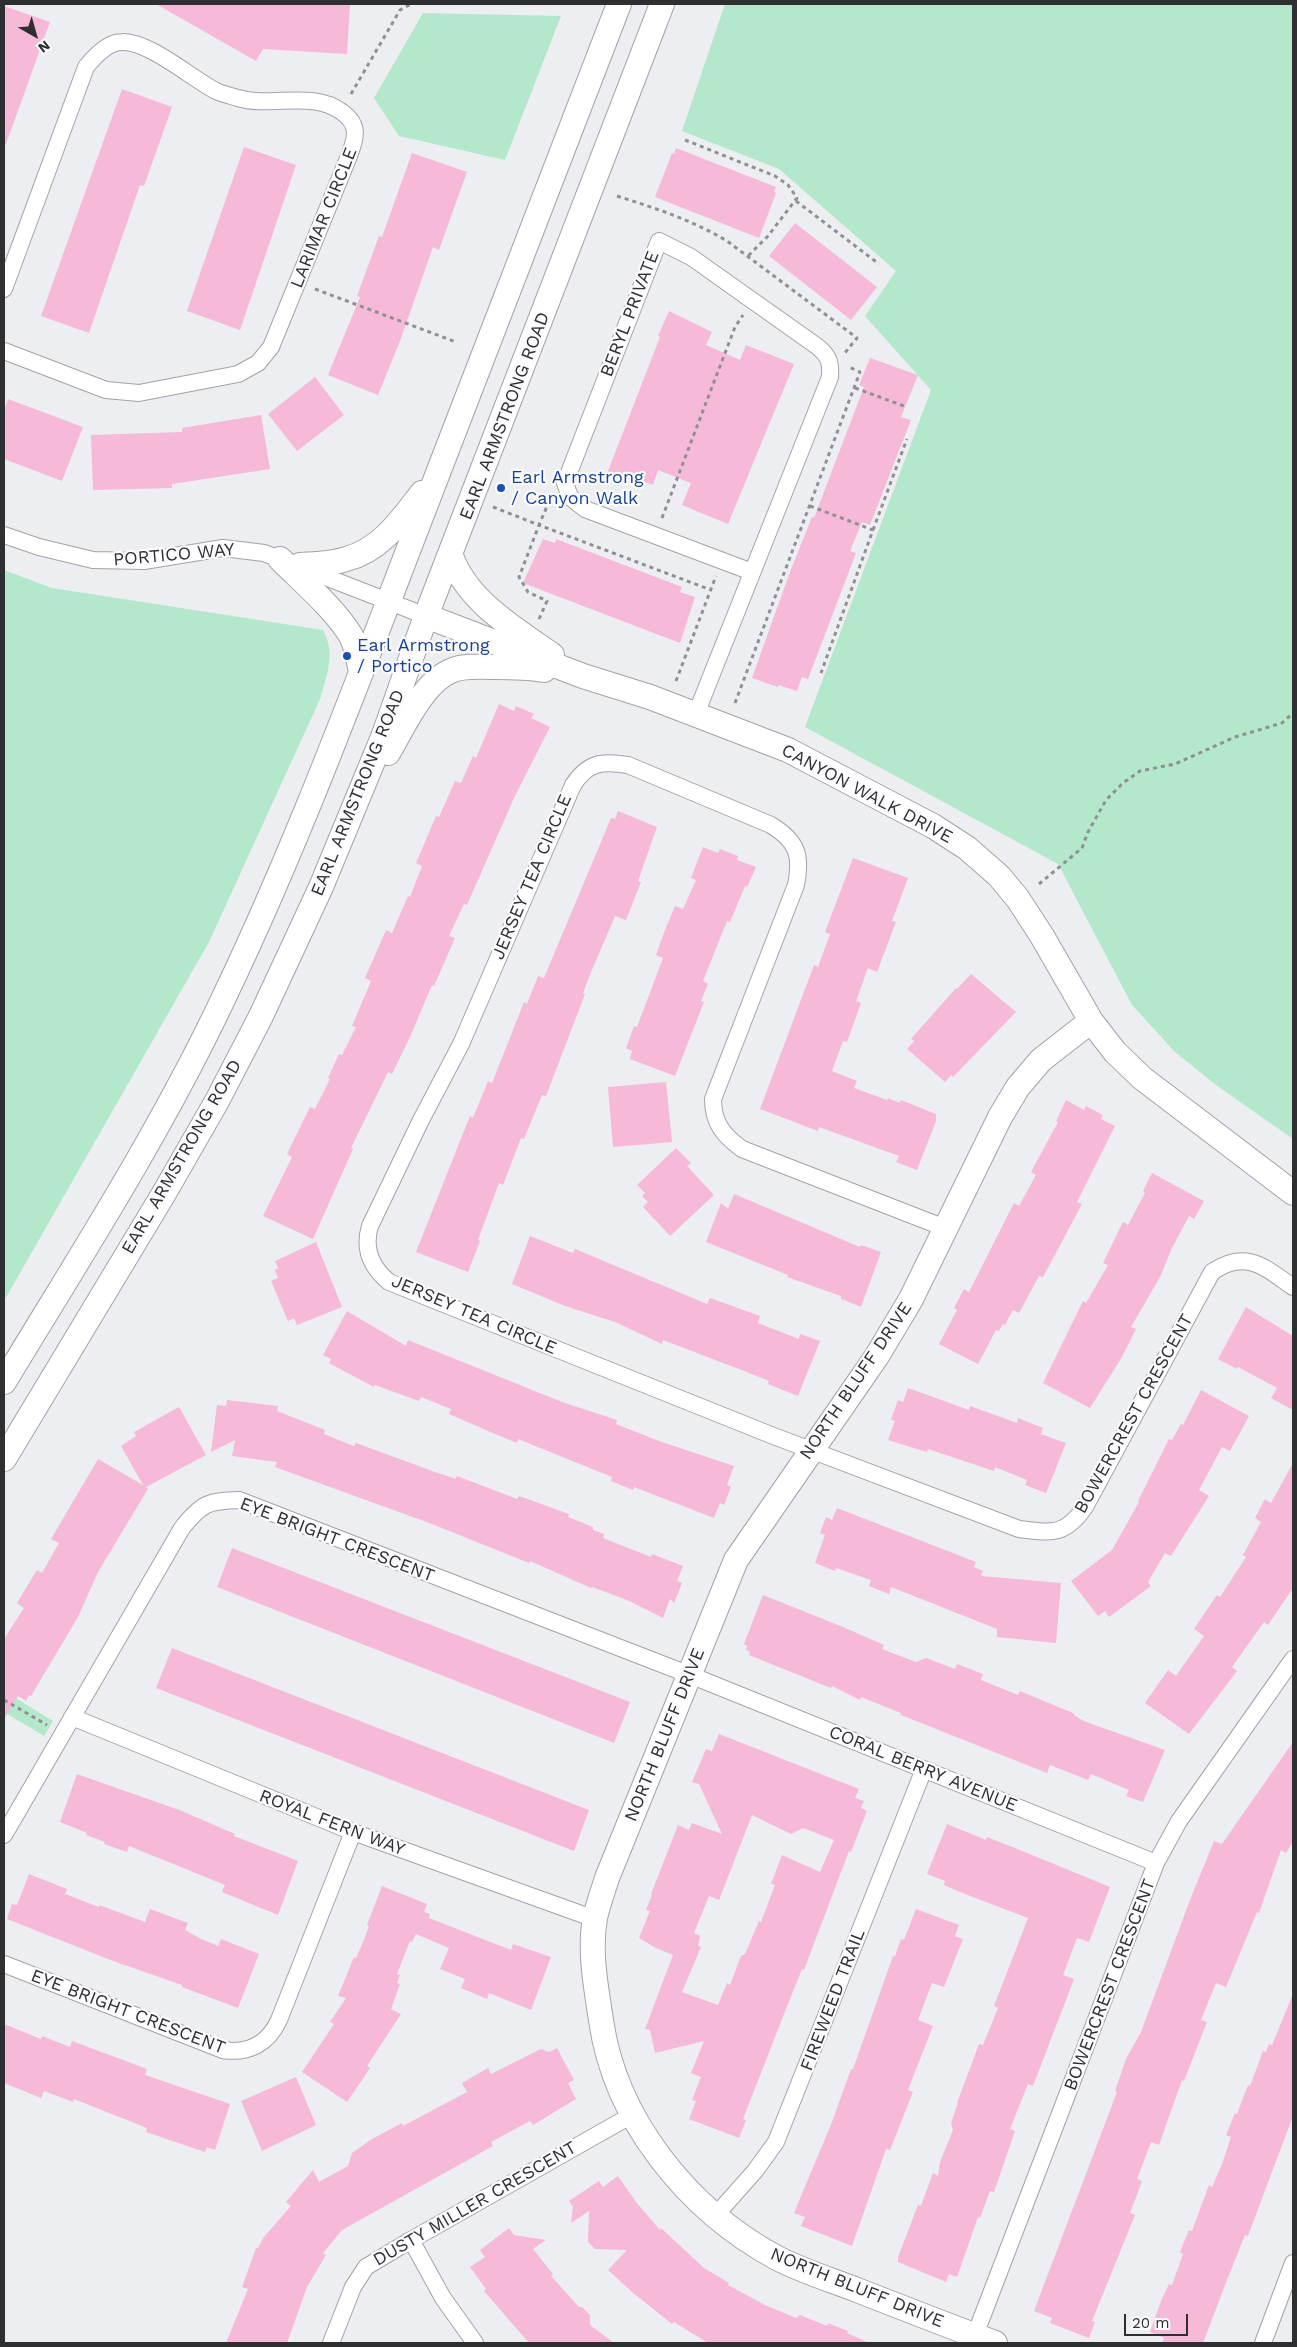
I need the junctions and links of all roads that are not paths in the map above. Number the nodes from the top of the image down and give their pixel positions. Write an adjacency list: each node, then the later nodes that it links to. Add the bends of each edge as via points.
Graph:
1 (619, 4): 5 (main road)
2 (662, 4): 7 (main road, EARL ARMSTRONG ROAD)
3 (4, 289): 4 (street, LARIMAR CIRCLE, via 86,68 101,52 120,41 140,45 217,91 241,99 320,102 340,110 353,122 356,136 298,283 271,347 258,362 238,374 139,393 106,390)
4 (4, 351)
5 (438, 472): 8 (main road, via 394,529 375,545 346,560); 10 (main road)
6 (4, 535): 8 (street, PORTICO WAY, via 93,560 144,560 222,548 264,553)
7 (451, 556): 11 (main road, EARL ARMSTRONG ROAD); 13 (main road, via 467,586 484,604)
8 (290, 562): 10 (street, PORTICO WAY); 12 (main road, via 348,631 355,644)
9 (752, 572): 9 (street, BERYL PRIVATE, via 833,364 825,353 691,257 659,241 565,480 566,488 577,504 585,509); 14 (street)
10 (389, 600): 11 (street, PORTICO WAY); 12 (main road)
11 (426, 616): 13 (main road, CANYON WALK DRIVE); 15 (main road, EARL ARMSTRONG ROAD, via 383,737)
12 (361, 673): 20 (main road, via 282,870 212,1023 125,1181)
13 (582, 676): 14 (main road, CANYON WALK DRIVE, via 650,696); 15 (main road, via 531,668 466,667 439,678 422,697)
14 (696, 714): 16 (main road, CANYON WALK DRIVE, via 788,750 933,826 967,848 999,876 1018,899)
15 (351, 813): 22 (main road, EARL ARMSTRONG ROAD, via 290,954 217,1101)
16 (1091, 1021): 17 (main road, CANYON WALK DRIVE, via 1115,1052 1142,1078); 18 (main road, NORTH BLUFF DRIVE, via 1026,1075 1000,1117)
17 (1293, 1193)
18 (945, 1228): 21 (main road, NORTH BLUFF DRIVE, via 911,1299 877,1356); 21 (street, JERSEY TEA CIRCLE, via 742,1149 716,1124 713,1099 796,885 800,866 797,852 787,835 771,825 637,769 608,762 588,767 573,784 461,1044 370,1226 366,1248 382,1276 398,1287)
19 (1293, 1287): 21 (street, BOWERCREST CRESCENT, via 1261,1265 1242,1261 1227,1262 1212,1272 1085,1507 1071,1525 1055,1531 1019,1529)
20 (4, 1382)
21 (810, 1450): 24 (main road, NORTH BLUFF DRIVE, via 736,1560)
22 (4, 1459)
23 (1293, 1659): 29 (street, BOWERCREST CRESCENT, via 1179,1821)
24 (690, 1675): 25 (street, EYE BRIGHT CRESCENT, via 239,1500 214,1501 196,1510 182,1528); 26 (street, CORAL BERRY AVENUE); 30 (main road, NORTH BLUFF DRIVE, via 607,1878)
25 (72, 1718): 27 (street, ROYAL FERN WAY); 28 (street, EYE BRIGHT CRESCENT)
26 (924, 1769): 29 (street, CORAL BERRY AVENUE); 33 (street, FIREWEED TRAIL, via 776,2142)
27 (353, 1832): 30 (street, ROYAL FERN WAY); 31 (street, EYE BRIGHT CRESCENT, via 279,2020 269,2037 244,2051 222,2050)
28 (4, 1835)
29 (1156, 1863): 36 (street, BOWERCREST CRESCENT)
30 (595, 1919): 32 (main road, NORTH BLUFF DRIVE, via 595,1978 602,2031 613,2072)
31 (4, 1964)
32 (632, 2115): 33 (main road, NORTH BLUFF DRIVE, via 671,2170); 34 (street, DUSTY MILLER CRESCENT)
33 (715, 2216): 36 (main road, NORTH BLUFF DRIVE, via 791,2265)
34 (411, 2240): 37 (street, DUSTY MILLER CRESCENT, via 366,2267 359,2275); 38 (street, via 443,2298)
35 (1293, 2263): 39 (street)
36 (981, 2341)
37 (331, 2343)
38 (476, 2343)
39 (1263, 2343)

